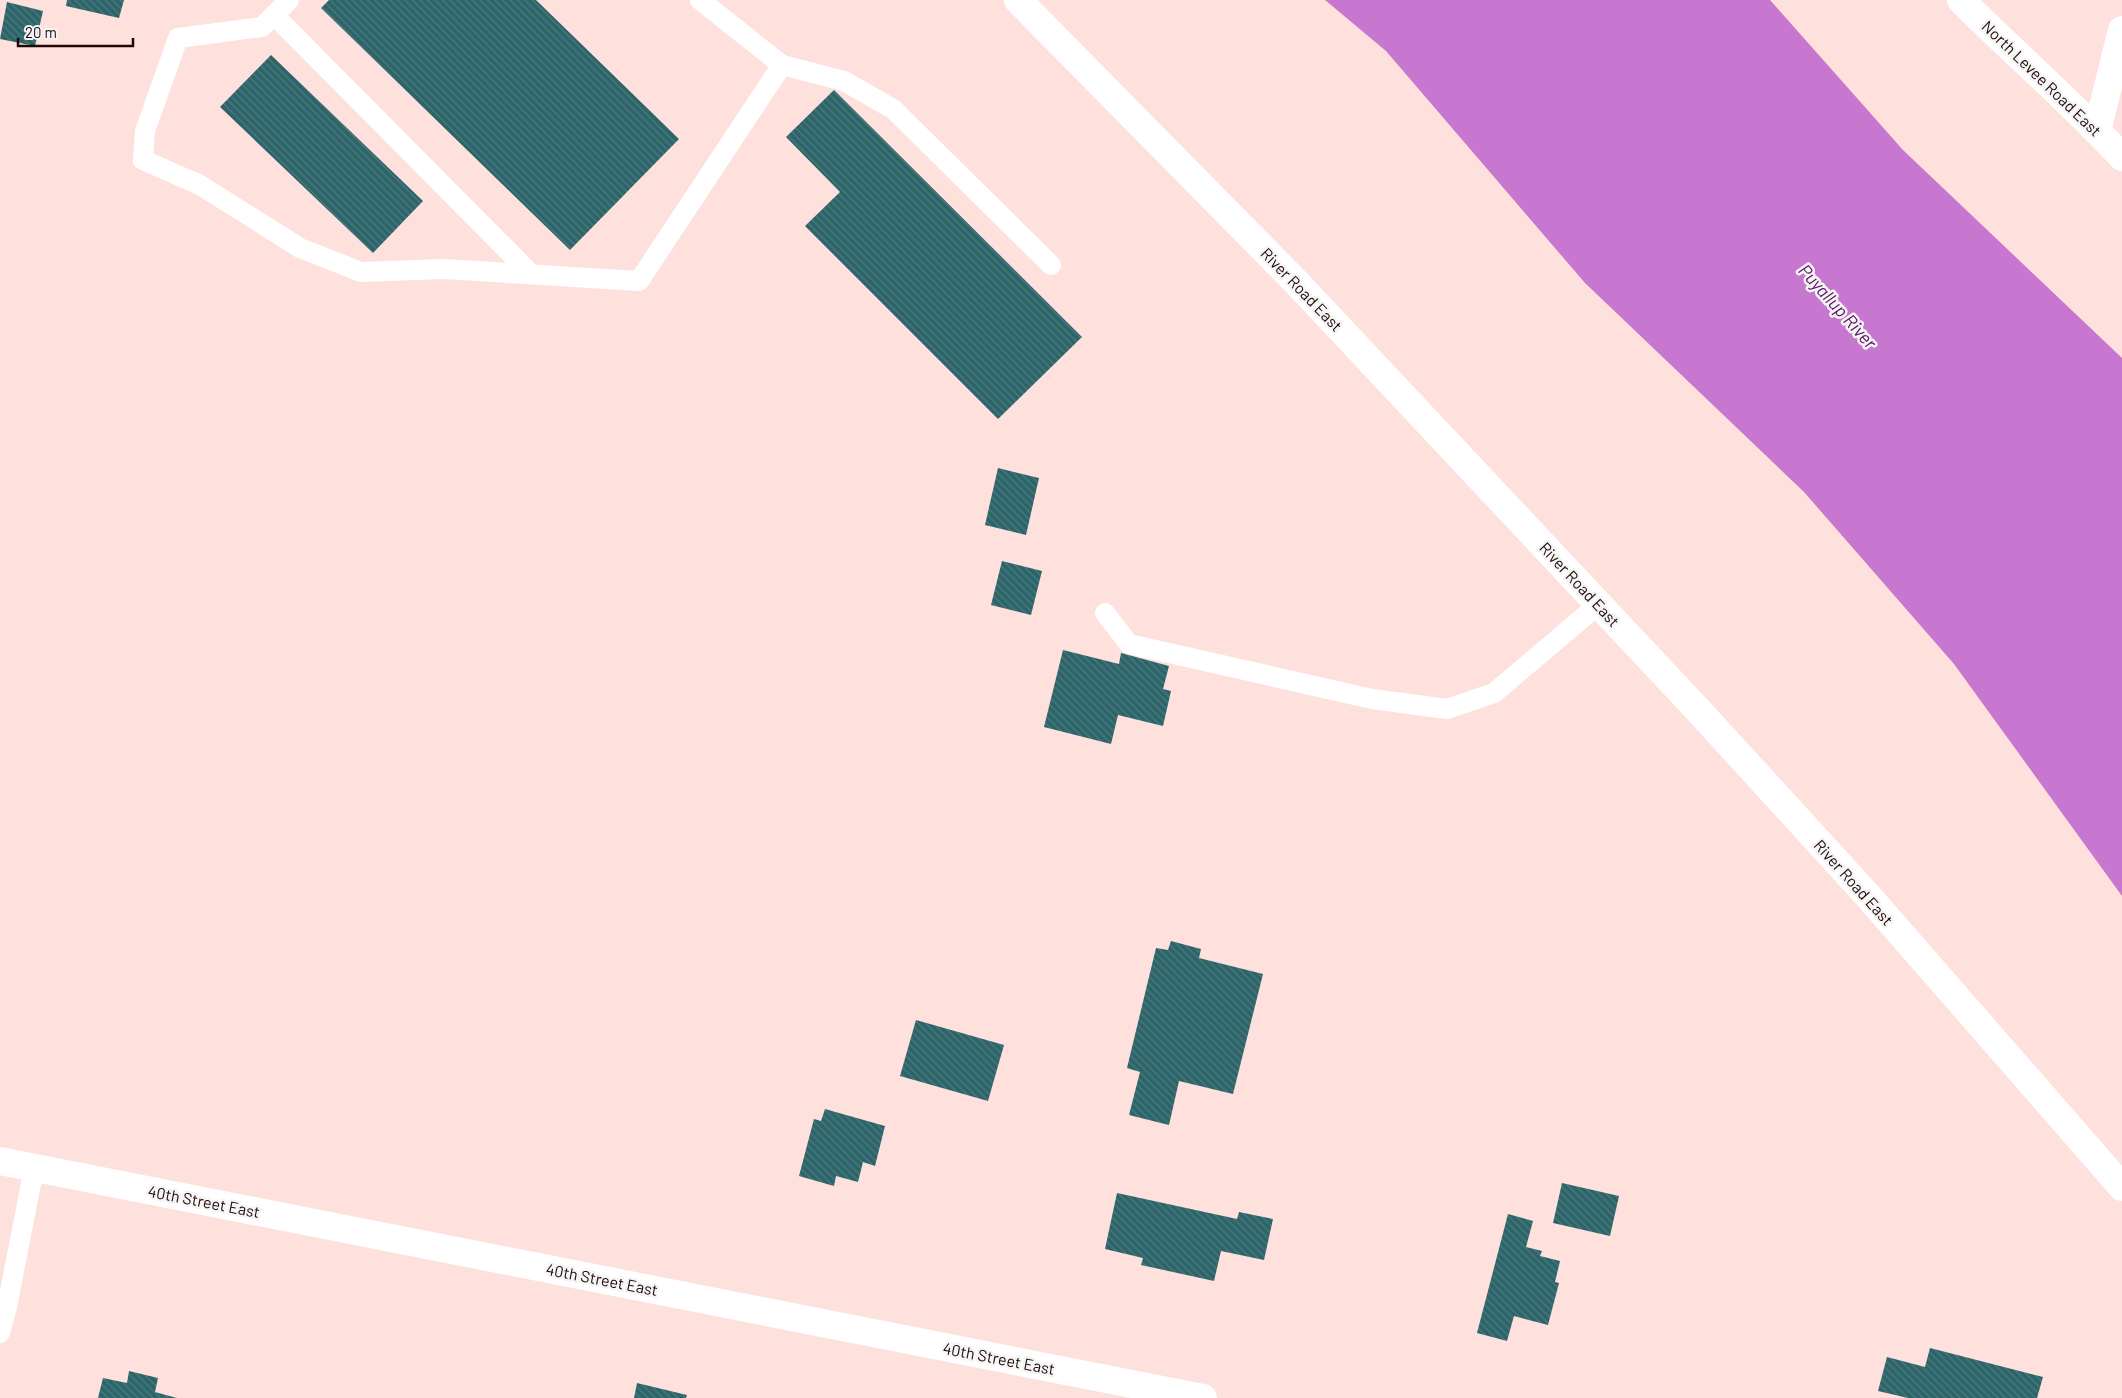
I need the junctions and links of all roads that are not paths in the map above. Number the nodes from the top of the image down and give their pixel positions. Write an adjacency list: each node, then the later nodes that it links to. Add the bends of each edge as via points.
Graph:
1 (289, 0): 5 (lane)
2 (700, 0): 7 (lane)
3 (1018, 0): 12 (main road, River Road East, via 1297,283)
4 (1961, 0): 8 (main road, North Levee Road East)
5 (274, 15): 11 (lane); 11 (lane, via 262,27 178,38 145,131 143,160 200,185 300,248 361,272 444,269)
6 (2122, 30): 8 (main road)
7 (782, 65): 10 (lane, via 844,81 893,109); 11 (lane, via 639,281)
8 (2097, 131): 9 (main road, North Levee Road East)
9 (2122, 158)
10 (1051, 265)
11 (531, 274)
12 (1599, 604): 13 (lane, via 1494,693 1447,709 1372,699 1129,644); 16 (main road, River Road East, via 1868,896)
13 (1105, 613)
14 (0, 1161): 15 (main road, 40th Street East)
15 (34, 1168): 17 (lane); 18 (main road, 40th Street East)
16 (2122, 1187)
17 (0, 1333)
18 (1203, 1398)

